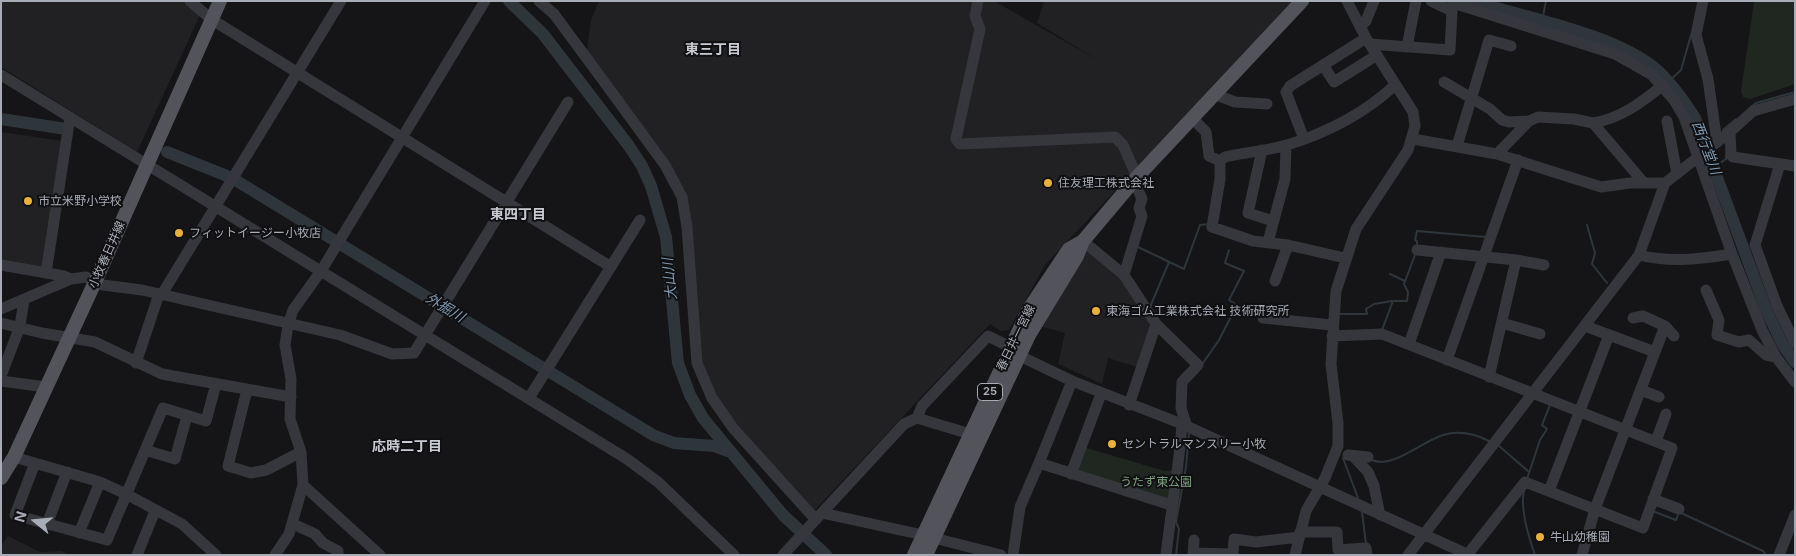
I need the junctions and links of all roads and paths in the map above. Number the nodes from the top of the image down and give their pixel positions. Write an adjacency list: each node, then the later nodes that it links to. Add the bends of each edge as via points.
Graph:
1 (190, 1): 14 (street)
2 (220, 1): 14 (main road, 小牧春日井線)
3 (341, 1): 21 (street)
4 (485, 1): 37 (street)
5 (539, 1): 150 (street, via 554,14 665,165 682,197 697,363 712,398 733,428)
6 (978, 1): 52 (street, via 974,16 980,30 956,139 960,144 1116,137 1123,145)
7 (1302, 1): 26 (main road, 春日井一宮線 / 25)
8 (1347, 1): 15 (street)
9 (1374, 1): 15 (street)
10 (1416, 1): 18 (street)
11 (1432, 1): 18 (street, via 1452,11 1450,50)
12 (1703, 1): 40 (street, via 1696,35 1708,79)
13 (1453, 3): 25 (street, via 1615,54 1637,65)
14 (210, 19): 21 (street); 49 (main road, 小牧春日井線)
15 (1360, 27): 16 (street)
16 (1368, 41): 18 (street); 19 (street); 20 (street)
17 (1511, 46): 27 (street, via 1489,40)
18 (1407, 47)
19 (1377, 55): 20 (street, via 1334,82); 24 (street)
20 (1323, 65): 38 (street, via 1286,92)
21 (296, 72): 37 (street); 56 (street)
22 (1, 75): 31 (street)
23 (1444, 82): 27 (street)
24 (1395, 85): 38 (street, via 1373,105); 39 (street, via 1413,112)
25 (1663, 86): 35 (street, via 1622,115 1610,121); 45 (street, via 1684,117)
26 (1214, 94): 30 (street, via 1235,102); 32 (main road, 春日井一宮線 / 25)
27 (1472, 98): 33 (street, via 1502,120); 42 (street)
28 (1794, 101): 36 (street, via 1760,107)
29 (568, 102): 55 (street)
30 (1268, 104)
31 (70, 117): 49 (street); 73 (street)
32 (1192, 118): 47 (street, via 1206,132 1209,156); 52 (main road, 春日井一宮線 / 25)
33 (1530, 121): 35 (street, via 1538,117 1553,117); 44 (street)
34 (1667, 121): 51 (street)
35 (1593, 123): 53 (street)
36 (1730, 132): 40 (street); 48 (street, via 1733,157)
37 (402, 137): 55 (street); 72 (street)
38 (1304, 138): 41 (street)
39 (1413, 138): 42 (street); 67 (street, via 1393,176 1356,229)
40 (1717, 142): 45 (street)
41 (1286, 145): 43 (street); 58 (street, via 1284,179)
42 (1457, 146): 44 (street)
43 (1262, 150): 47 (street, via 1225,157); 58 (street, via 1248,213)
44 (1497, 154): 46 (street)
45 (1698, 158): 51 (street); 64 (street)
46 (1518, 160): 53 (street, via 1601,187); 66 (street)
47 (1220, 162): 60 (street, via 1212,227 1253,241)
48 (1780, 164): 50 (street); 97 (street, via 1755,245 1777,306)
49 (148, 165): 56 (street); 77 (main road, 小牧春日井線)
50 (1795, 166)
51 (1677, 174): 54 (street)
52 (1135, 179): 59 (main road, 春日井一宮線 / 25); 74 (street, via 1142,199 1142,216)
53 (1644, 183): 54 (street)
54 (1665, 183): 65 (street)
55 (507, 202): 71 (street); 92 (street)
56 (215, 206): 72 (street); 79 (street)
57 (640, 220): 71 (street)
58 (1273, 221): 60 (street)
59 (1083, 241): 74 (street); 99 (main road, 春日井一宮線 / 25, via 1077,256)
60 (1268, 242): 61 (street)
61 (1288, 245): 67 (street); 76 (street)
62 (1417, 250): 63 (street)
63 (1441, 252): 66 (street); 98 (street)
64 (1732, 254): 65 (street, via 1680,260); 101 (street)
65 (1639, 255): 89 (street)
66 (1484, 256): 68 (street); 102 (street)
67 (1345, 258): 91 (street, via 1336,291)
68 (1516, 260): 70 (street); 85 (street)
69 (1, 265): 73 (street)
70 (1544, 265)
71 (611, 267): 117 (street)
72 (321, 271): 87 (street, via 293,310); 92 (street)
73 (46, 273): 75 (street)
74 (1124, 275): 86 (street)
75 (71, 279): 77 (street, via 86,277); 80 (street)
76 (1275, 281)
77 (96, 282): 79 (street); 96 (main road, 小牧春日井線)
78 (1706, 290): 101 (street, via 1719,320 1717,335 1739,342 1749,340 1766,355)
79 (160, 294): 87 (street); 103 (street)
80 (24, 300): 81 (street); 88 (street)
81 (1, 309)
82 (1263, 318): 91 (street)
83 (1633, 318): 90 (street, via 1643,316)
84 (1, 323): 88 (street)
85 (1502, 323): 93 (street); 105 (street)
86 (1156, 324): 118 (street); 123 (street, via 1198,365 1182,382 1181,408)
87 (288, 325): 92 (street, via 340,335 392,354 414,353); 115 (street, via 285,346)
88 (20, 326): 96 (street, via 42,334); 104 (street)
89 (1585, 326): 94 (street); 114 (street)
90 (1665, 326): 95 (street); 100 (street)
91 (1332, 331): 98 (street, via 1382,334); 129 (street)
92 (425, 334): 117 (street)
93 (1540, 334)
94 (1609, 335): 100 (street); 119 (street)
95 (1674, 336)
96 (70, 337): 103 (street, via 95,342); 110 (main road, 小牧春日井線)
97 (1795, 343)
98 (1409, 344): 102 (street)
99 (1015, 351): 107 (street); 122 (street, via 988,336 922,406); 125 (main road, 春日井一宮線 / 25); 156 (main road, 春日井一宮線 / 25)
100 (1655, 352): 112 (street)
101 (1776, 357): 108 (street)
102 (1447, 360): 105 (street)
103 (136, 363): 109 (street, via 162,374)
104 (1, 376)
105 (1489, 377): 114 (street)
106 (1, 381): 110 (street)
107 (1072, 381): 113 (street); 134 (street)
108 (1795, 382)
109 (216, 384): 111 (street); 121 (street, via 206,421)
110 (46, 387): 131 (main road, 小牧春日井線)
111 (248, 390): 115 (street); 128 (street, via 228,466 251,473 266,470)
112 (1641, 390): 116 (street); 124 (street)
113 (1101, 394): 118 (street); 136 (street)
114 (1534, 394): 119 (street); 155 (street)
115 (291, 397): 128 (street, via 290,419)
116 (1659, 397)
117 (529, 398): 165 (street, via 658,482)
118 (1129, 405): 123 (street)
119 (1579, 411): 124 (street); 141 (street)
120 (1666, 414): 126 (street)
121 (187, 416): 127 (street, via 163,408); 127 (street, via 175,459)
122 (917, 418): 125 (street); 150 (street, via 904,424)
123 (1185, 426): 140 (street); 144 (street)
124 (1626, 429): 126 (street); 145 (street)
125 (970, 434): 156 (main road, 春日井一宮線 / 25)
126 (1656, 441): 143 (street, via 1672,448)
127 (145, 450): 142 (street)
128 (301, 452): 139 (street)
129 (1337, 453): 130 (street); 140 (street)
130 (1353, 456): 132 (street); 149 (street, via 1368,472)
131 (14, 457): 133 (street); 137 (main road, 小牧春日井線)
132 (1368, 457)
133 (35, 463): 135 (street); 151 (street, via 15,515)
134 (1039, 463): 136 (street); 169 (street, via 1020,507)
135 (67, 472): 138 (street); 151 (street)
136 (1071, 474): 144 (street)
137 (1, 478)
138 (100, 482): 142 (street); 153 (street)
139 (303, 485): 152 (street); 164 (street)
140 (1319, 486): 149 (street); 154 (street, via 1306,511)
141 (1549, 491): 145 (street); 174 (street, via 1525,482)
142 (126, 494): 147 (street); 153 (street, via 107,540)
143 (1653, 499): 145 (street, via 1642,528); 146 (street)
144 (1171, 505): 170 (street)
145 (1595, 509): 175 (street)
146 (1679, 509)
147 (155, 511): 160 (street); 161 (street, via 182,524)
148 (1795, 514): 176 (street)
149 (1380, 515): 155 (street)
150 (817, 519): 156 (street); 158 (street)
151 (47, 524): 153 (street)
152 (292, 524): 162 (street); 163 (street, via 315,534 338,551)
153 (79, 533)
154 (1300, 534): 159 (street, via 1256,542 1234,539 1233,554); 171 (street); 172 (street, via 1337,532 1338,550 1366,548)
155 (1425, 534): 173 (street); 174 (street)
156 (928, 537): 166 (main road, 春日井一宮線 / 25); 167 (main road, 春日井一宮線 / 25); 168 (street)
157 (1194, 540): 159 (street)
158 (786, 551)
159 (1193, 554)
160 (137, 555)
161 (216, 555)
162 (274, 555)
163 (338, 555)
164 (380, 555)
165 (734, 555)
166 (914, 555)
167 (926, 555)
168 (1001, 555)
169 (1013, 555)
170 (1166, 555)
171 (1295, 555)
172 (1367, 555)
173 (1408, 555)
174 (1468, 555)
175 (1582, 555)
176 (1779, 555)

